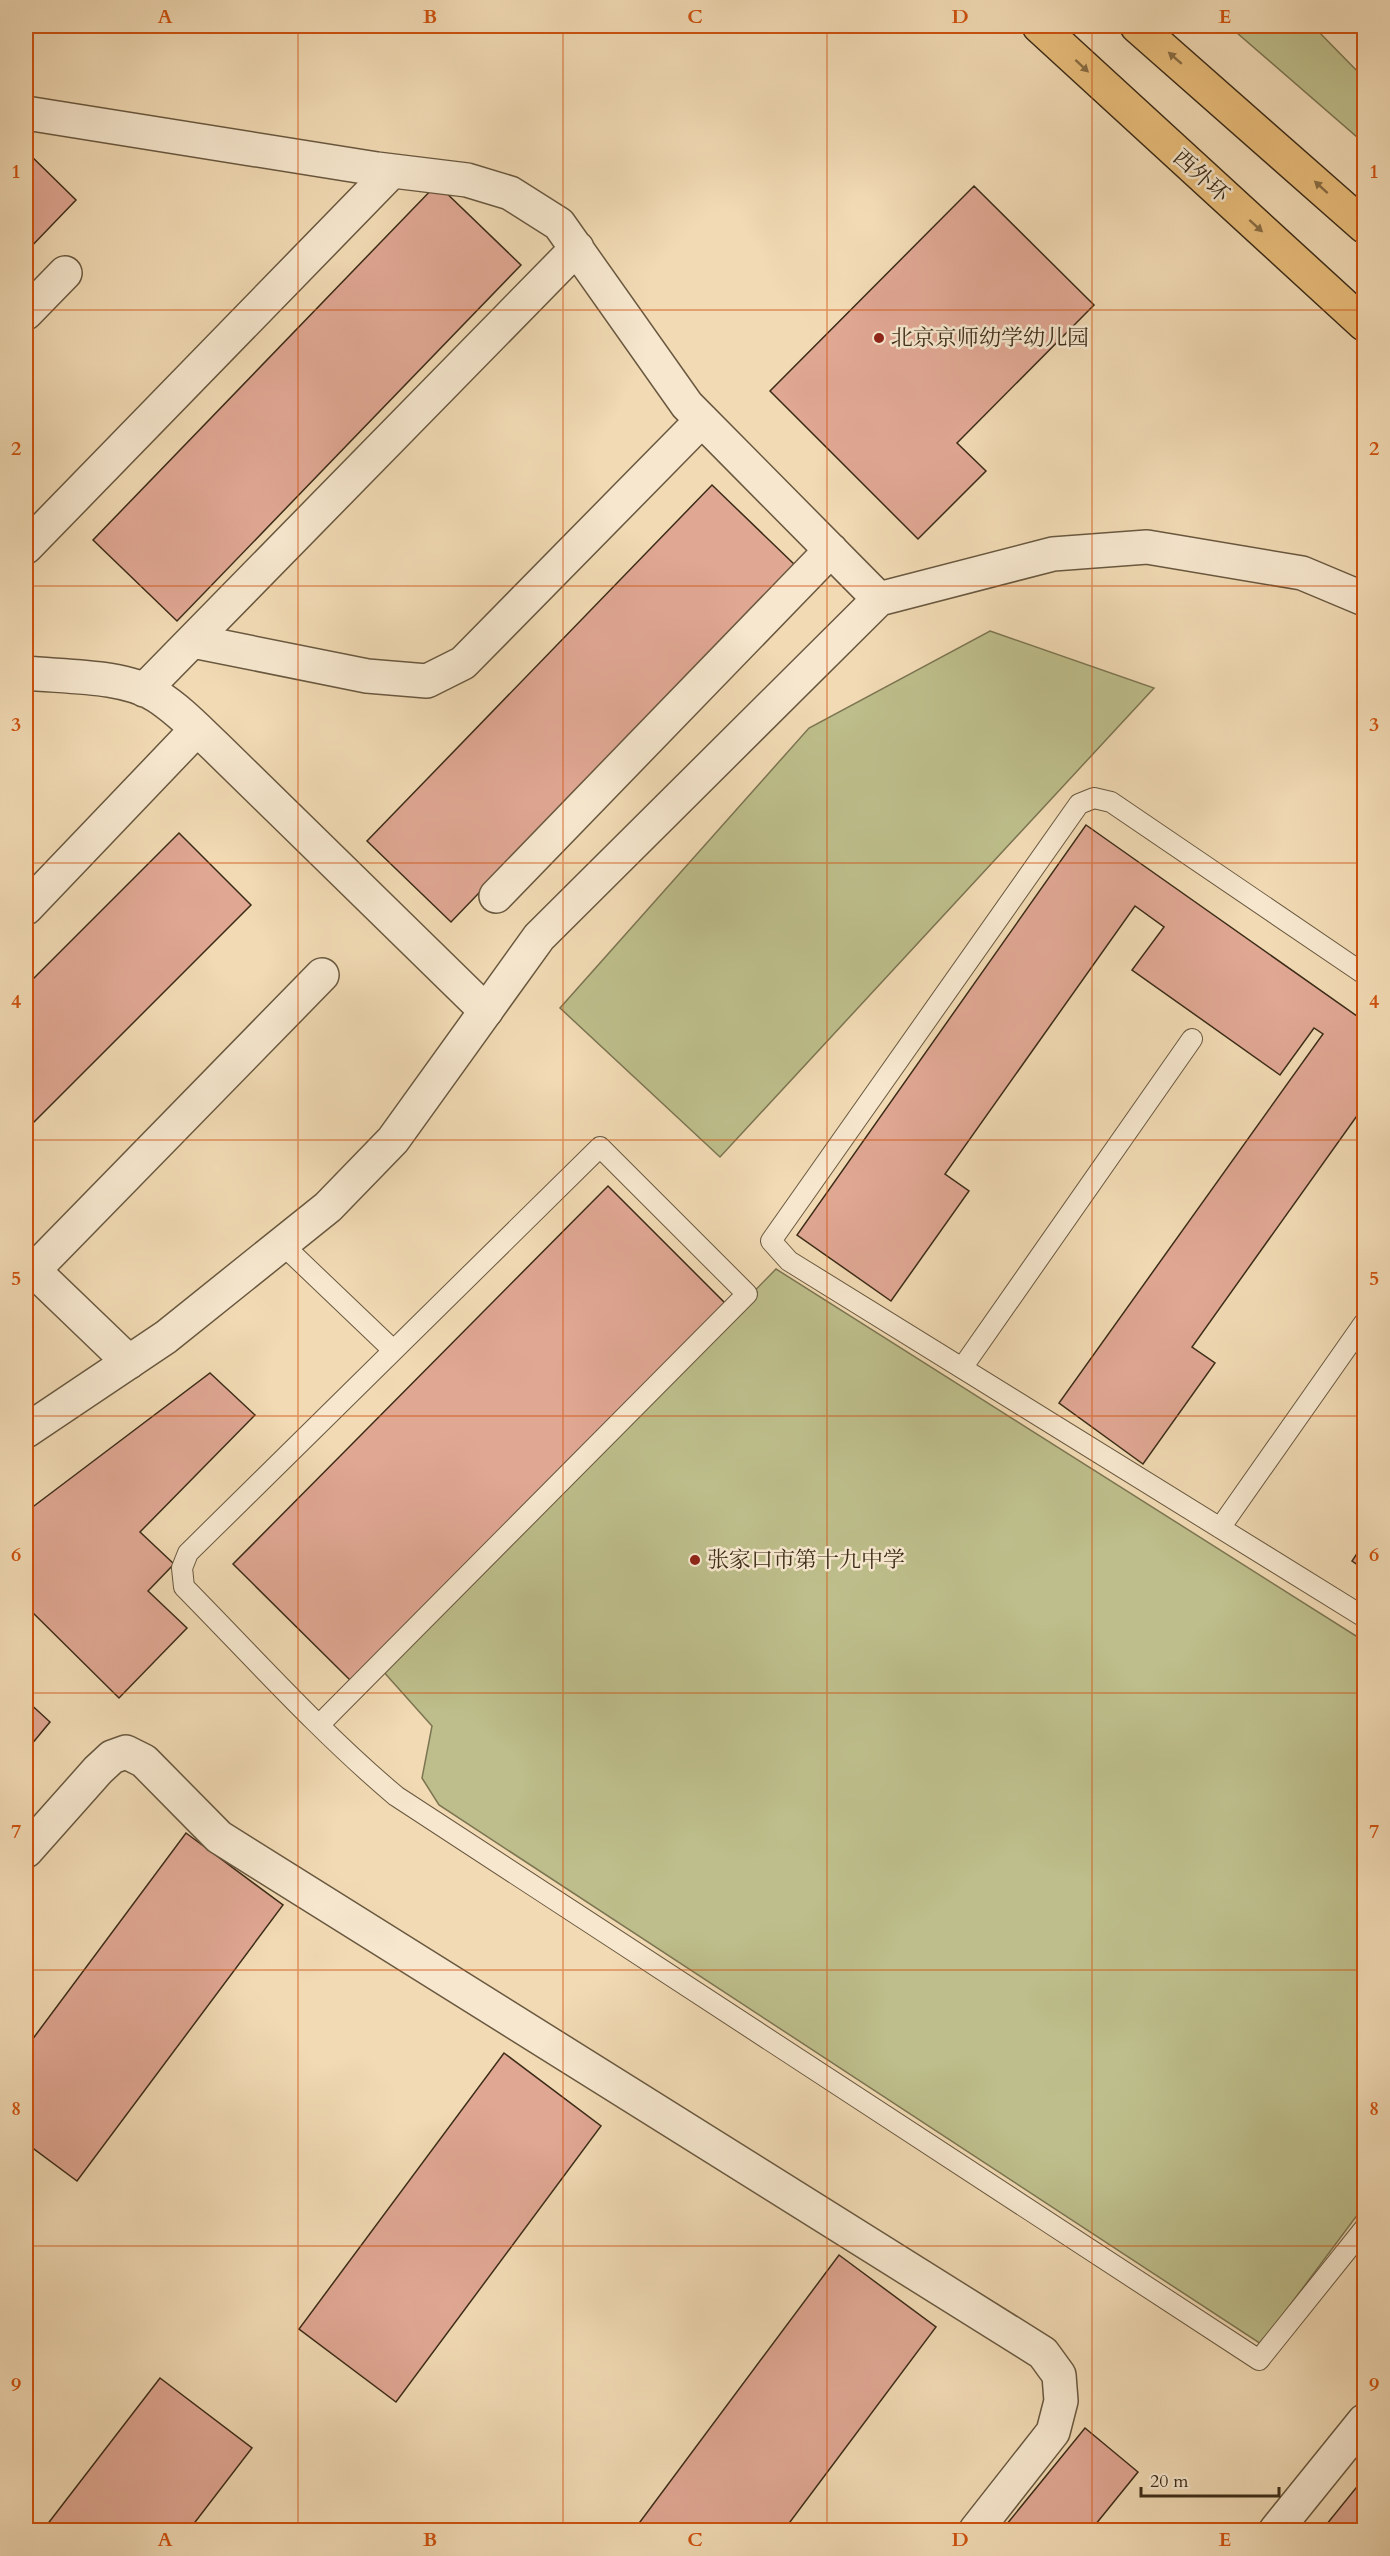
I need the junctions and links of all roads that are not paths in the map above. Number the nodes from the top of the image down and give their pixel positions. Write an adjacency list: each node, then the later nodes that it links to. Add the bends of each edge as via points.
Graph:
1 (1039, 26): 9 (highway, 西外环, one-way to 9)
2 (1137, 26): 5 (highway, one-way to 2)
3 (26, 112): 4 (street)
4 (392, 171): 6 (street, via 467,180 510,194 560,224); 11 (street)
5 (1365, 226)
6 (577, 248): 10 (street, via 687,405); 15 (street)
7 (65, 273): 8 (street)
8 (26, 313)
9 (1365, 324)
10 (702, 420): 12 (street); 15 (street, via 463,663 427,681 368,676)
11 (26, 547)
12 (831, 550): 13 (street); 19 (street)
13 (879, 599): 14 (street, via 1053,554 1147,548 1302,573); 23 (street, via 539,937)
14 (1365, 599)
15 (193, 641): 17 (street)
16 (26, 674): 17 (street, via 125,683)
17 (144, 690): 18 (street, via 155,694)
18 (197, 729): 20 (street); 23 (street)
19 (496, 896)
20 (26, 908)
21 (1365, 974): 30 (lane, via 1111,802 1094,798 1079,804 771,1241 789,1261)
22 (322, 975): 26 (street)
23 (486, 1011): 25 (street, via 393,1140 328,1207)
24 (1192, 1039): 30 (lane)
25 (283, 1245): 28 (lane); 29 (street)
26 (28, 1270): 29 (street)
27 (1365, 1323): 32 (lane)
28 (393, 1350): 34 (lane, via 188,1552 182,1568 184,1587); 34 (lane, via 600,1147 747,1294)
29 (129, 1362): 31 (street)
30 (962, 1368): 32 (lane)
31 (26, 1431)
32 (1220, 1528): 33 (lane)
33 (1365, 1617)
34 (320, 1724): 36 (lane, via 396,1796 1258,2360)
35 (26, 1851): 38 (street, via 111,1757 126,1752 144,1761 219,1837 1043,2353 1059,2375 1061,2401 1053,2432)
36 (1365, 2229)
37 (1365, 2421): 39 (street)
38 (976, 2530)
39 (1276, 2530)

